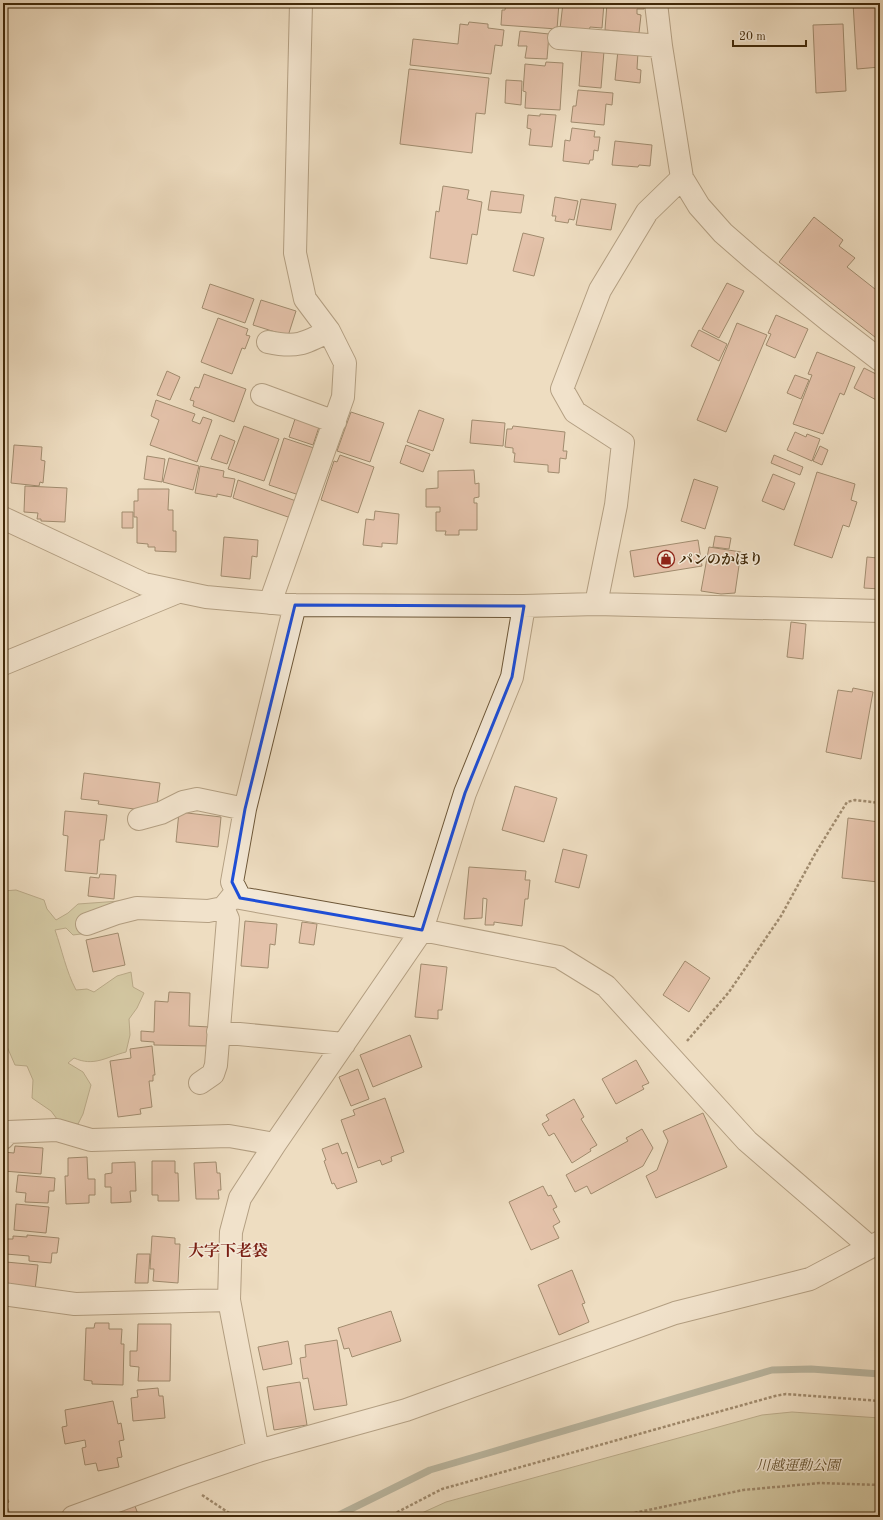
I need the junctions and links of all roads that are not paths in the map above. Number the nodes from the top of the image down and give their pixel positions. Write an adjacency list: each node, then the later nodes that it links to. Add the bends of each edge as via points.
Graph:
1 (301, 3): 6 (street, via 295,253 305,299)
2 (656, 3): 4 (street)
3 (559, 38): 4 (street)
4 (660, 46): 5 (street)
5 (682, 178): 8 (street, via 698,206 723,233); 14 (street, via 647,212 600,290 562,389 575,412 622,443 616,505)
6 (329, 331): 7 (street, via 306,344 286,346); 10 (street, via 345,363 343,397)
7 (268, 342)
8 (880, 360)
9 (262, 395): 10 (street)
10 (335, 422): 13 (street)
11 (3, 518): 12 (street, via 144,584)
12 (178, 592): 13 (street); 18 (street)
13 (270, 603): 15 (street)
14 (596, 604): 16 (street); 17 (street)
15 (295, 605): 16 (street); 19 (street)
16 (524, 606): 23 (street, via 512,677 465,792)
17 (880, 611)
18 (3, 664)
19 (245, 809): 20 (street, via 197,799); 21 (street)
20 (139, 819)
21 (230, 900): 22 (street, via 208,911 137,908); 23 (street, via 240,898); 24 (street)
22 (87, 924)
23 (422, 930): 25 (street); 29 (street, via 559,957 606,986 747,1141)
24 (218, 1032): 25 (street); 26 (street, via 213,1074)
25 (344, 1044): 28 (street)
26 (200, 1083)
27 (3, 1138): 28 (street, via 8,1132 57,1130 91,1140 229,1136)
28 (275, 1144): 31 (street, via 240,1198 231,1232)
29 (875, 1244): 32 (street, via 810,1279 675,1313 406,1410)
30 (3, 1294): 31 (street, via 75,1304)
31 (229, 1300): 32 (street)
32 (258, 1451): 33 (street)
33 (72, 1517)

